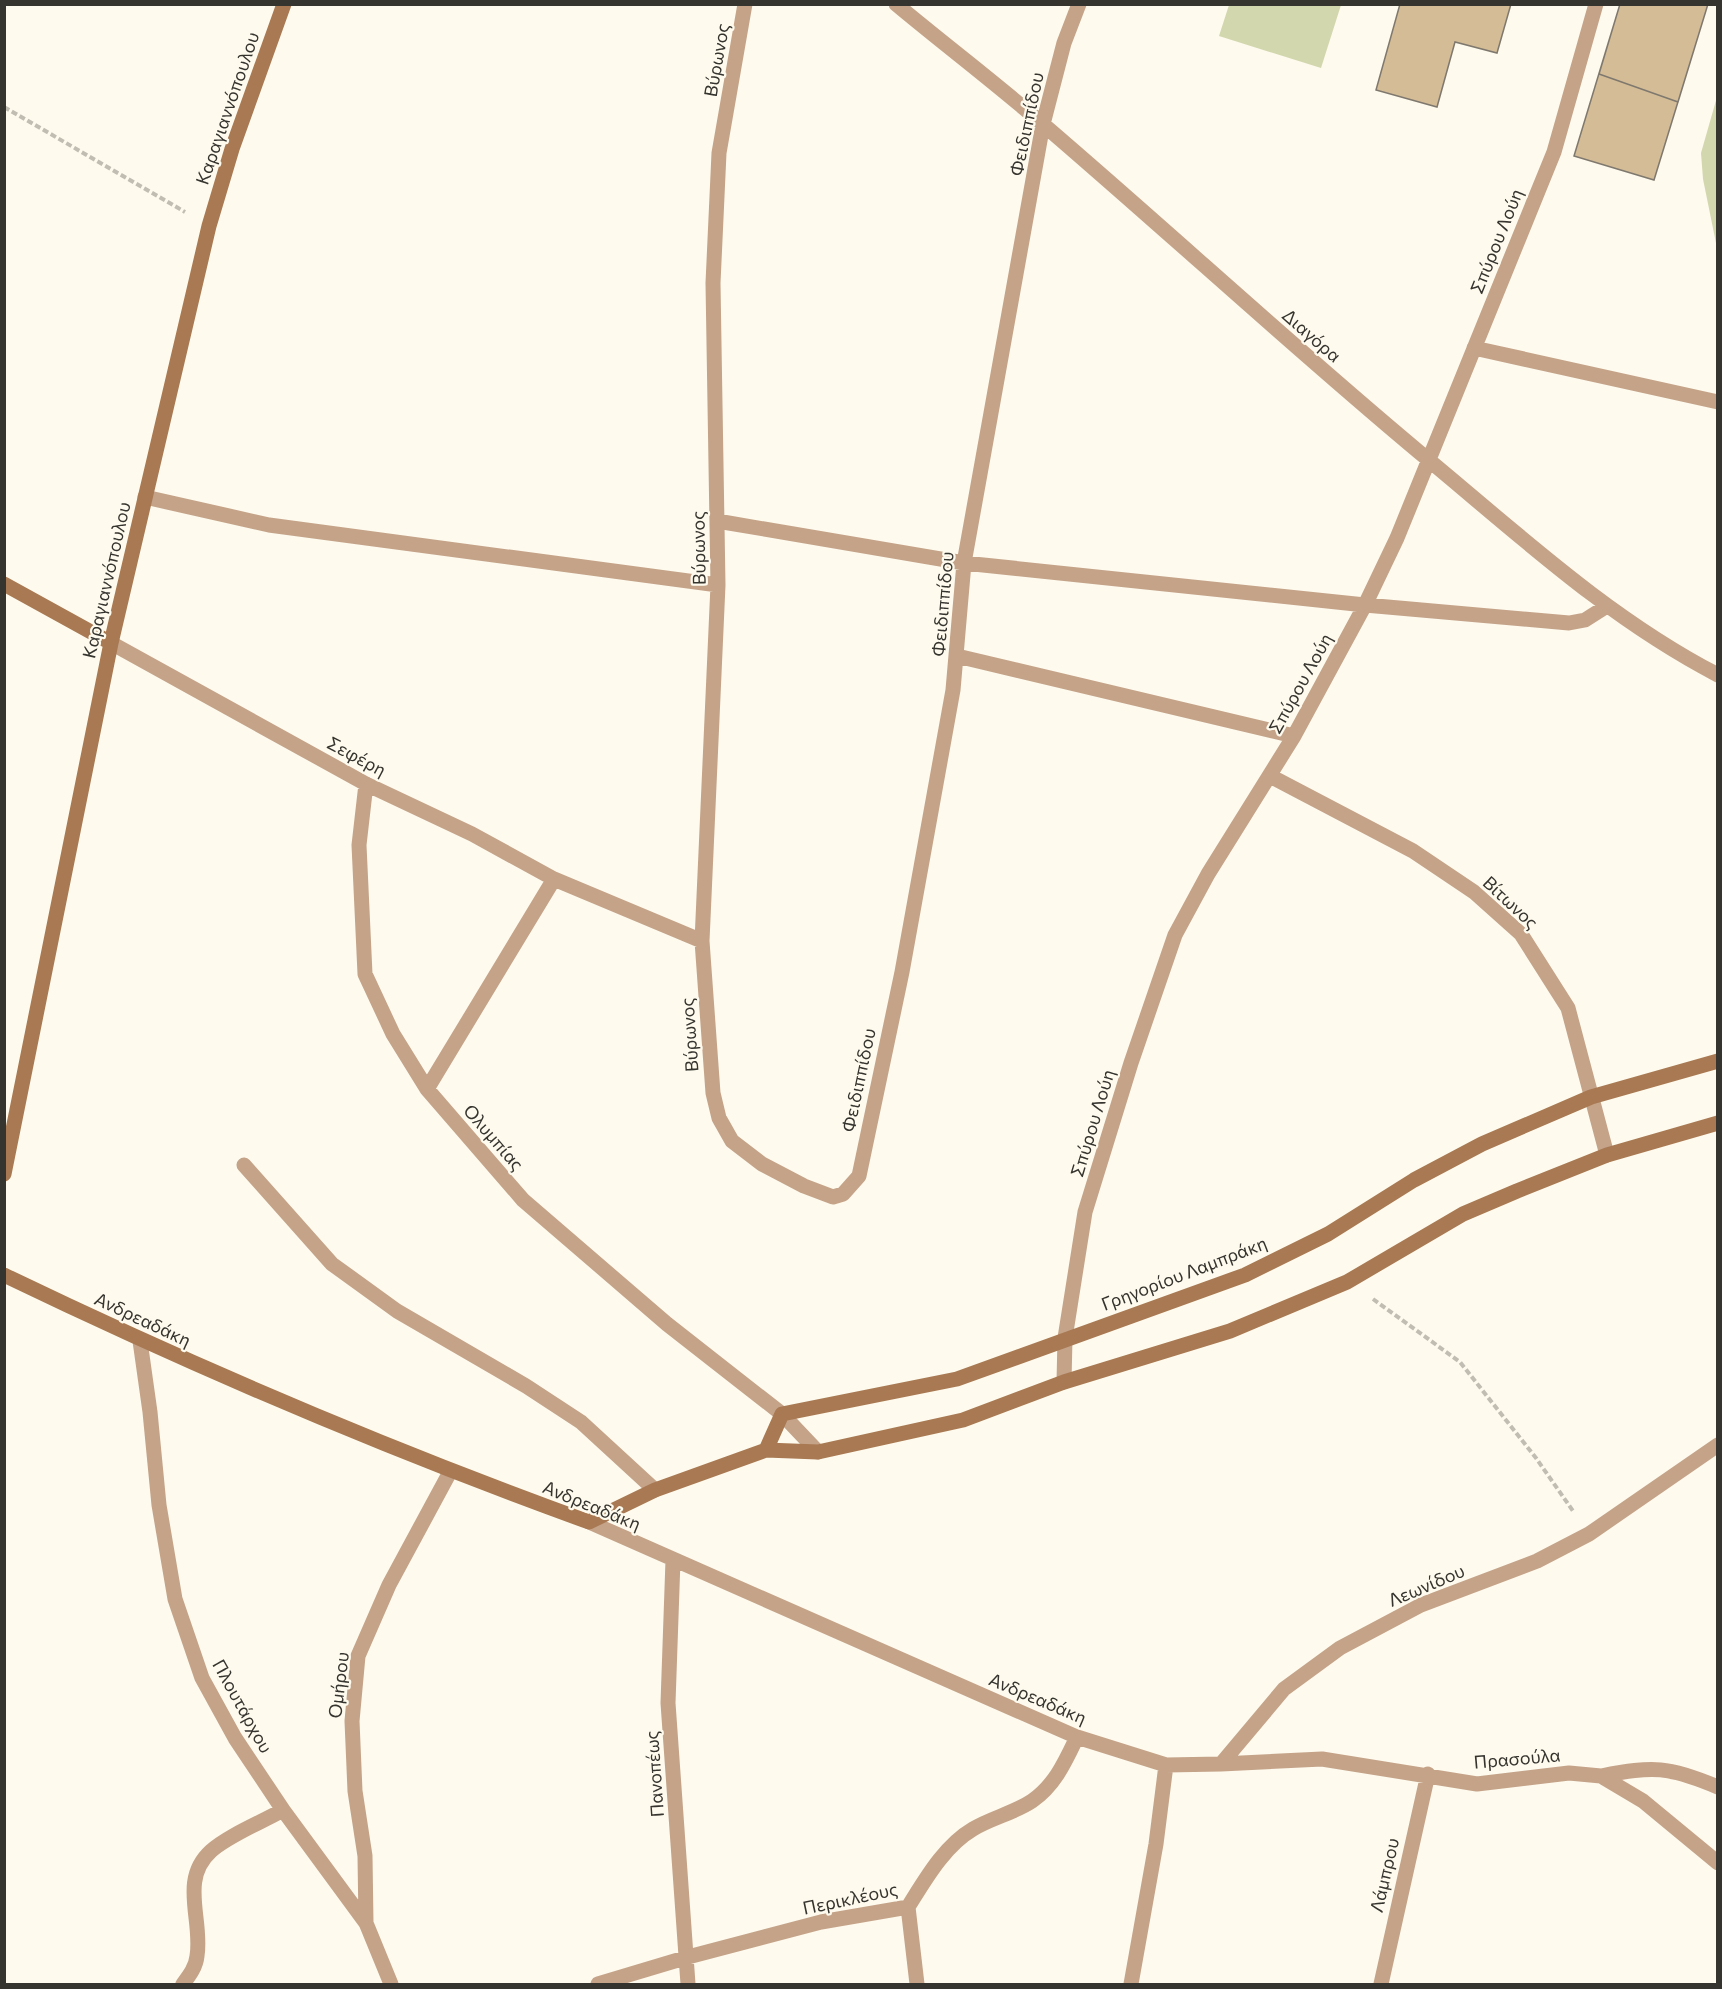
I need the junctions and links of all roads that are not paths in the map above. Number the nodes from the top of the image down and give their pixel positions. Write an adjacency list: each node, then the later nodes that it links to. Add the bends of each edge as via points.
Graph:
1 (284, 4): 10 (street, Καραγιαννόπουλου, via 209,226)
2 (745, 4): 11 (street, Βύρωνος, via 719,153 713,283)
3 (896, 4): 6 (street, Διαγόρα)
4 (1079, 4): 6 (street, Φειδιππίδου, via 1064,43)
5 (1596, 4): 7 (street, Σπύρου Λούη, via 1554,152)
6 (1043, 124): 9 (street, Διαγόρα); 12 (street, Φειδιππίδου)
7 (1474, 348): 8 (street); 9 (street, Σπύρου Λούη)
8 (1718, 402)
9 (1427, 458): 15 (street, Σπύρου Λούη, via 1397,538); 16 (street, Διαγόρα)
10 (145, 496): 14 (street, via 269,525); 17 (street, Καραγιαννόπουλου)
11 (717, 521): 12 (street); 14 (street, Βύρωνος)
12 (964, 562): 15 (street); 18 (street, Φειδιππίδου)
13 (4, 584): 17 (street, Σεφέρη)
14 (718, 585): 24 (street, Βύρωνος)
15 (1365, 605): 16 (street, via 1569,623 1585,620); 20 (street, Σπύρου Λούη)
16 (1606, 606): 19 (street, Διαγόρα, via 1684,658)
17 (111, 643): 22 (street, Σεφέρη); 31 (street, Καραγιαννόπουλου)
18 (957, 657): 20 (street); 32 (street, Φειδιππίδου, via 902,972 859,1176 843,1194)
19 (1718, 675)
20 (1294, 736): 21 (street, Σπύρου Λούη)
21 (1270, 776): 27 (street, Βίτωνος, via 1413,852 1474,892 1521,934 1569,1008); 34 (street, Σπύρου Λούη, via 1175,935 1085,1212)
22 (366, 784): 23 (street, Σεφέρη, via 472,834); 26 (street, Ολυμπίας, via 359,845 365,974 393,1034)
23 (554, 879): 24 (street, Σεφέρη); 26 (street)
24 (702, 941): 32 (street, Βύρωνος, via 713,1093 719,1119 732,1141 762,1164)
25 (1718, 1061): 27 (street, Γρηγορίου Λαμπράκη)
26 (427, 1089): 37 (street, Ολυμπίας, via 523,1200 667,1324)
27 (1591, 1097): 29 (street, Βίτωνος); 34 (street, Γρηγορίου Λαμπράκη, via 1482,1144 1414,1180 1328,1234 1245,1275)
28 (1718, 1123): 29 (street)
29 (1607, 1155): 36 (street, via 1463,1214 1347,1282 1230,1331)
30 (244, 1165): 42 (street, via 332,1264 397,1311 581,1422)
31 (4, 1174)
32 (833, 1197)
33 (4, 1275): 35 (street, Ανδρεαδάκη)
34 (1065, 1338): 36 (street, Σπύρου Λούη); 37 (street, Γρηγορίου Λαμπράκη, via 957,1379)
35 (140, 1341): 41 (street, Ανδρεαδάκη); 51 (street, Πλουτάρχου, via 159,1505 175,1599 202,1678 235,1738)
36 (1064, 1382): 40 (street, via 963,1420)
37 (782, 1414): 39 (street); 40 (street, Ολυμπίας)
38 (1718, 1445): 46 (street, Λεωνίδου, via 1589,1534 1538,1562 1421,1605 1340,1648 1284,1689)
39 (766, 1450): 40 (street); 42 (street)
40 (818, 1452)
41 (450, 1472): 43 (street, Ανδρεαδάκη); 54 (street, Ομήρου, via 389,1585 358,1656 353,1733 355,1791 365,1856)
42 (655, 1490): 43 (street)
43 (589, 1522): 44 (street, Ανδρεαδάκη)
44 (673, 1560): 45 (street, Ανδρεαδάκη); 55 (street, Πανοπέως, via 668,1703)
45 (1077, 1737): 47 (street, Ανδρεαδάκη); 53 (street, Περικλέους, via 1048,1787 1031,1802 972,1830 948,1851)
46 (1221, 1764): 47 (street); 48 (street, Πρασούλα, via 1322,1759)
47 (1166, 1765): 61 (street)
48 (1428, 1774): 49 (street, Πρασούλα, via 1477,1784 1569,1773); 62 (street, Λάμπρου)
49 (1601, 1776): 50 (street, via 1644,1768 1681,1772); 52 (street, Πρασούλα, via 1642,1801)
50 (1718, 1787)
51 (284, 1810): 54 (street, Πλουτάρχου); 56 (street, via 212,1850 200,1864 193,1882 197,1956)
52 (1718, 1863)
53 (908, 1908): 55 (street, Περικλέους, via 821,1922); 60 (street)
54 (366, 1923): 57 (street, Πλουτάρχου)
55 (688, 1957): 58 (street, Περικλέους); 59 (street, Πανοπέως)
56 (183, 1984)
57 (391, 1984)
58 (598, 1984)
59 (688, 1984)
60 (917, 1984)
61 (1131, 1984)
62 (1381, 1984)

